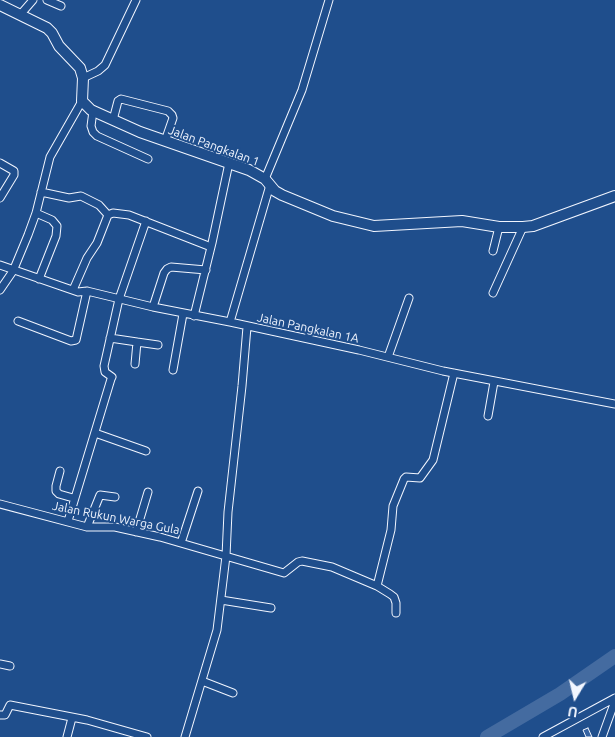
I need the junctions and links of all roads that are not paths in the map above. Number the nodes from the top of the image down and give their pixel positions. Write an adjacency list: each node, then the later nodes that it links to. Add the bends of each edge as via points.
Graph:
1 (33, 0): 7 (street)
2 (47, 0): 6 (street)
3 (136, 0): 8 (street, via 105,65)
4 (330, 0): 16 (street, via 302,90)
5 (5, 4): 7 (main road)
6 (61, 6)
7 (20, 15): 8 (main road, via 52,33 59,46 80,68)
8 (82, 78): 9 (main road)
9 (82, 101): 10 (main road, Jalan Pangkalan 1); 17 (street, via 50,157)
10 (93, 111): 11 (main road, Jalan Pangkalan 1); 13 (street, via 91,126 97,136)
11 (113, 120): 12 (main road, Jalan Pangkalan 1); 12 (street, via 121,98 168,111 173,118)
12 (165, 141): 15 (main road, Jalan Pangkalan 1)
13 (148, 159)
14 (0, 162): 19 (street, via 14,171 14,175)
15 (229, 163): 16 (main road, Jalan Pangkalan 1); 25 (street)
16 (268, 182): 23 (main road, Jalan Pangkalan 1, via 282,195 364,225 462,221); 41 (street)
17 (40, 192): 20 (street); 21 (street, via 69,198 81,196 99,205)
18 (615, 196): 24 (main road, Jalan Pangkalan 1)
19 (0, 198)
20 (36, 213): 29 (street); 30 (street, via 52,220 56,226 56,236)
21 (108, 215): 22 (street, via 120,213); 32 (street)
22 (146, 221): 25 (street); 36 (street)
23 (499, 227): 24 (main road, Jalan Pangkalan 1); 26 (street)
24 (523, 227): 34 (street)
25 (211, 247): 28 (street)
26 (493, 251)
27 (0, 266): 29 (street, Jalan Pangkalan 1A)
28 (206, 270): 37 (street, via 167,269); 39 (street)
29 (13, 271): 30 (street, Jalan Pangkalan 1A); 31 (street)
30 (39, 279): 32 (street, Jalan Pangkalan 1A)
31 (0, 290)
32 (73, 290): 33 (street, Jalan Pangkalan 1A)
33 (87, 292): 36 (street, Jalan Pangkalan 1A); 40 (street, via 76,340 71,341)
34 (493, 293)
35 (408, 298): 46 (street)
36 (119, 299): 37 (street, Jalan Pangkalan 1A); 43 (street)
37 (153, 308): 38 (street, Jalan Pangkalan 1A)
38 (183, 314): 39 (street, Jalan Pangkalan 1A); 48 (street)
39 (194, 316): 41 (street, Jalan Pangkalan 1A)
40 (18, 321)
41 (230, 322): 42 (street, Jalan Pangkalan 1A)
42 (247, 327): 46 (street, Jalan Pangkalan 1A); 65 (street)
43 (110, 338): 44 (street); 53 (street, via 104,369 112,377)
44 (137, 342): 45 (street); 47 (street)
45 (158, 345)
46 (388, 357): 49 (street, Jalan Pangkalan 1A)
47 (135, 364)
48 (173, 370)
49 (454, 373): 50 (street, Jalan Pangkalan 1A); 66 (street, via 433,460 420,478 404,479 393,506 391,530)
50 (494, 382): 51 (street, Jalan Pangkalan 1A); 52 (street)
51 (615, 404)
52 (488, 416)
53 (95, 433): 54 (street); 61 (street)
54 (146, 451)
55 (60, 471): 59 (street, via 56,491)
56 (198, 491): 64 (street)
57 (148, 492): 63 (street)
58 (116, 497): 62 (street, via 100,495)
59 (73, 498)
60 (0, 504): 61 (street, Jalan Rukun Warga Gula)
61 (68, 521): 62 (street, Jalan Rukun Warga Gula)
62 (87, 527): 63 (street, Jalan Rukun Warga Gula, via 115,527)
63 (136, 532): 64 (street, Jalan Rukun Warga Gula)
64 (181, 543): 65 (street, Jalan Rukun Warga Gula)
65 (226, 556): 66 (street, Jalan Rukun Warga Gula, via 284,573 298,562 332,567); 67 (street)
66 (377, 586): 69 (street, via 394,597)
67 (221, 600): 68 (street); 72 (street, via 215,642)
68 (270, 608)
69 (396, 613)
70 (0, 664): 71 (street)
71 (10, 666)
72 (202, 681): 73 (street); 80 (street)
73 (233, 693)
74 (615, 699): 77 (street); 81 (street)
75 (0, 714): 76 (street, via 5,715 10,706)
76 (72, 718): 78 (street); 79 (street)
77 (612, 721): 82 (street)
78 (67, 737)
79 (147, 737)
80 (185, 737)
81 (543, 737)
82 (602, 737)

